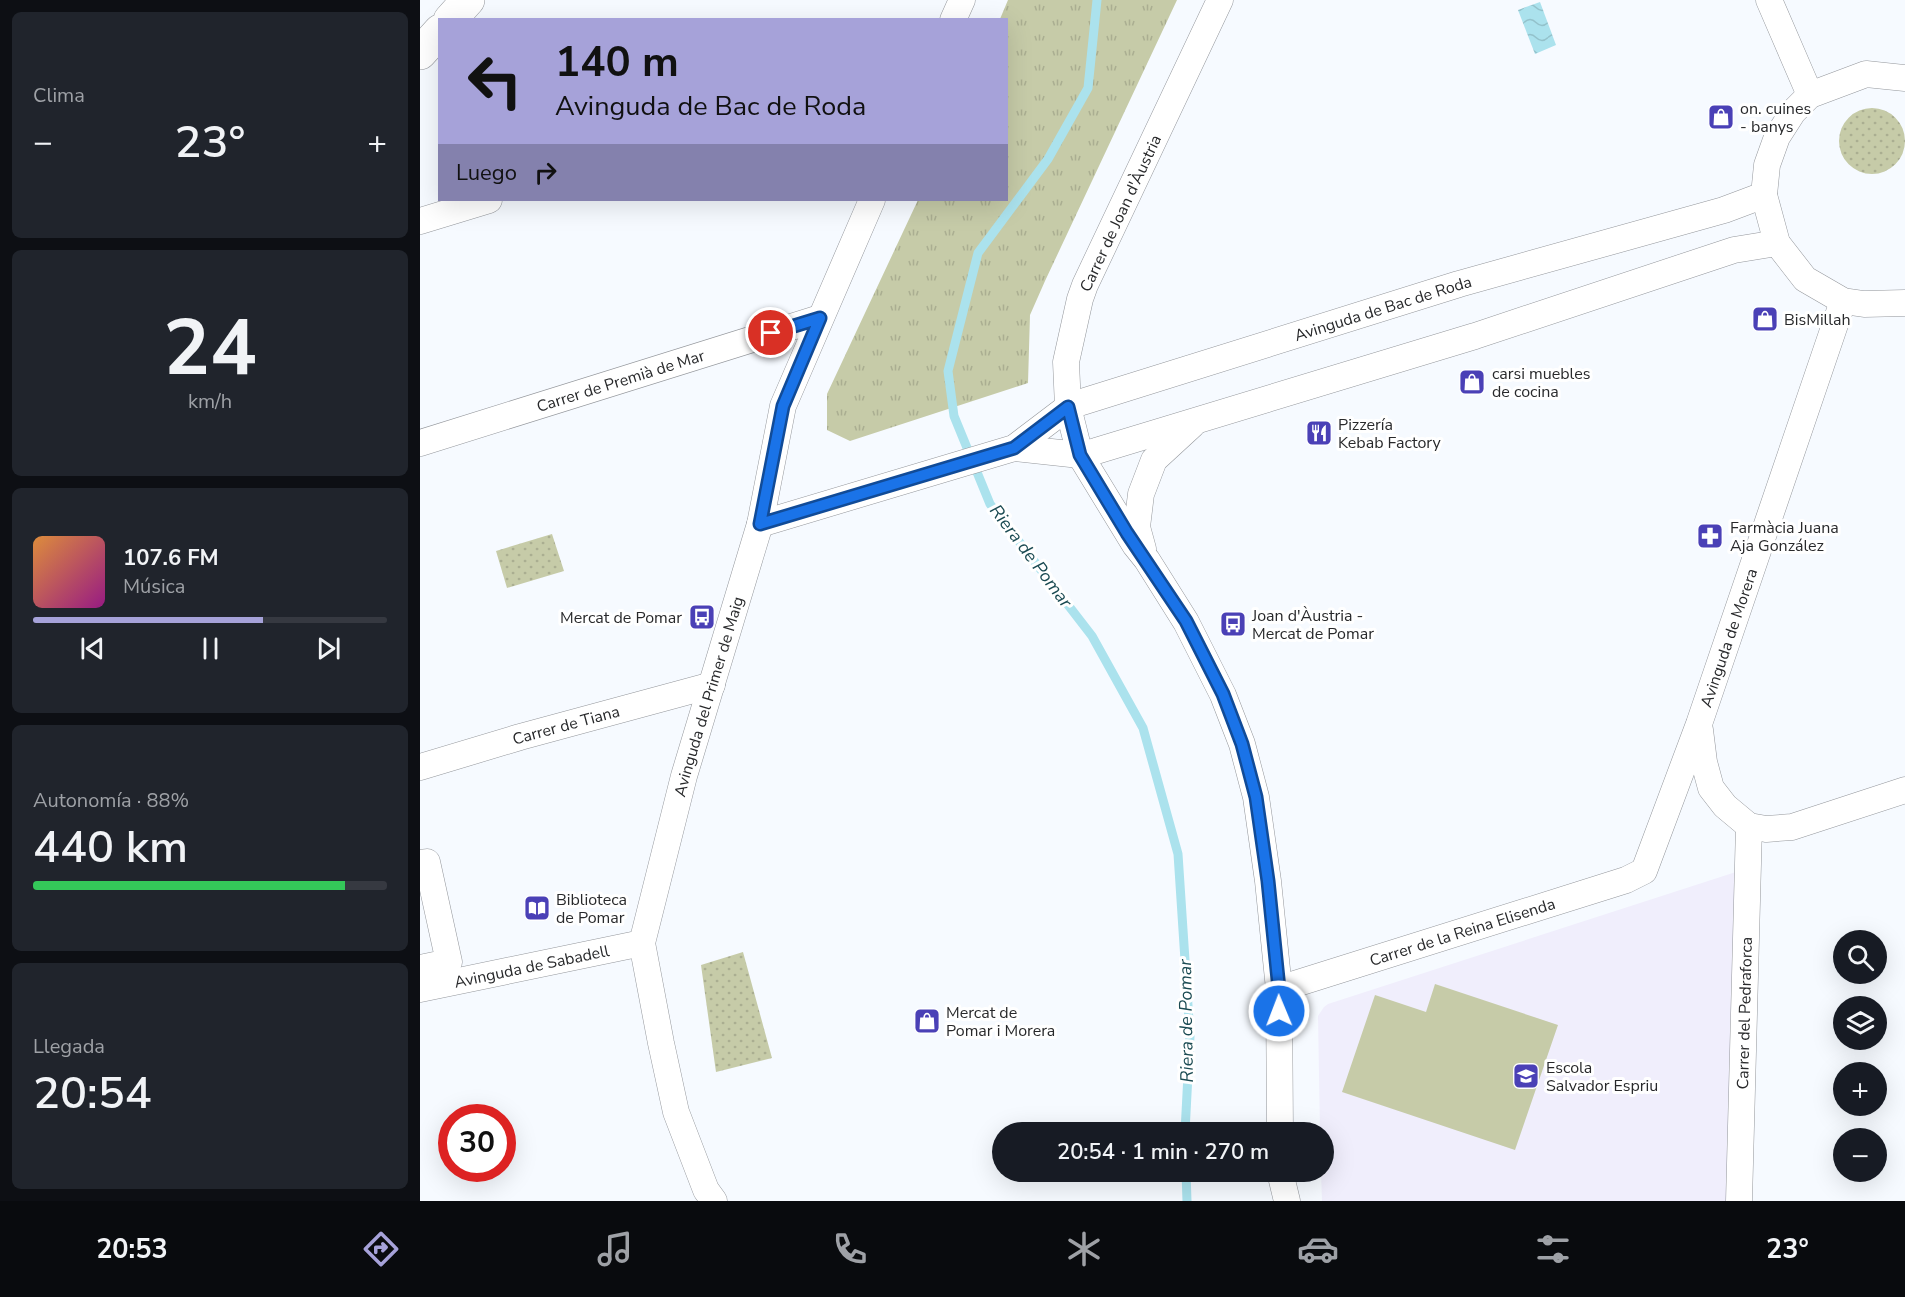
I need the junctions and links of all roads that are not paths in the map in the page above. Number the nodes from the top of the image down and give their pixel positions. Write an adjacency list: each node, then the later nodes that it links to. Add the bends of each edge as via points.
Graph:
1 (468, 0): 5 (street)
2 (962, 0): 6 (street)
3 (1220, 0): 19 (street, Carrer de Joan d'Àustria, via 1080,299 1066,362)
4 (1769, 0): 10 (street)
5 (452, 18)
6 (954, 18)
7 (438, 33): 8 (street)
8 (420, 53)
9 (1905, 78): 10 (street, via 1866,74)
10 (1810, 95): 11 (street, via 1777,137 1767,165)
11 (1764, 195): 15 (street); 19 (street, Avinguda de Bac de Roda, via 1724,210 1459,284)
12 (486, 201): 14 (street)
13 (872, 201): 18 (street, Avinguda del Primer de Maig)
14 (420, 221)
15 (1777, 243): 16 (street, via 1804,279); 20 (street, Avinguda de Bac de Roda, via 1734,250 1475,336)
16 (1843, 301): 17 (street); 27 (street, Avinguda de Morera)
17 (1905, 303)
18 (820, 318): 21 (street, Carrer de Premià de Mar); 24 (street, Avinguda del Primer de Maig, via 783,406)
19 (1068, 407): 22 (street, Avinguda de Bac de Roda); 23 (street, Carrer de Joan d'Àustria)
20 (1199, 419): 23 (street, Avinguda de Bac de Roda); 25 (street, Carrer de Joan d'Àustria, via 1154,460 1141,494 1137,527)
21 (420, 443)
22 (1014, 448): 23 (street, Avinguda de Bac de Roda); 24 (street, Avinguda de Bac de Roda)
23 (1080, 455): 25 (street, Carrer de Joan d'Àustria)
24 (760, 524): 26 (street, Avinguda del Primer de Maig)
25 (1147, 560): 36 (street, Carrer de Joan d'Àustria, via 1186,621 1223,694 1242,744 1256,797)
26 (712, 685): 28 (street, Carrer de Tiana); 33 (street, Avinguda del Primer de Maig, via 684,776)
27 (1699, 724): 30 (street, via 1711,788); 32 (street, Avinguda de Morera)
28 (420, 767)
29 (1905, 790): 30 (street, via 1792,827)
30 (1749, 826): 43 (street, Carrer del Pedraforca)
31 (420, 863): 34 (street, via 427,862 449,962)
32 (1644, 871): 36 (street, Carrer de la Reina Elisenda, via 1626,880)
33 (642, 943): 35 (street, Avinguda de Sabadell); 40 (street, Avinguda del Primer de Maig, via 676,1112 706,1190)
34 (420, 968)
35 (420, 988)
36 (1279, 989): 37 (street, Carrer de Joan d'Àustria)
37 (1280, 1122)
38 (1278, 1182): 41 (street)
39 (1282, 1182): 42 (street)
40 (714, 1201)
41 (1273, 1201)
42 (1287, 1201)
43 (1739, 1201)

